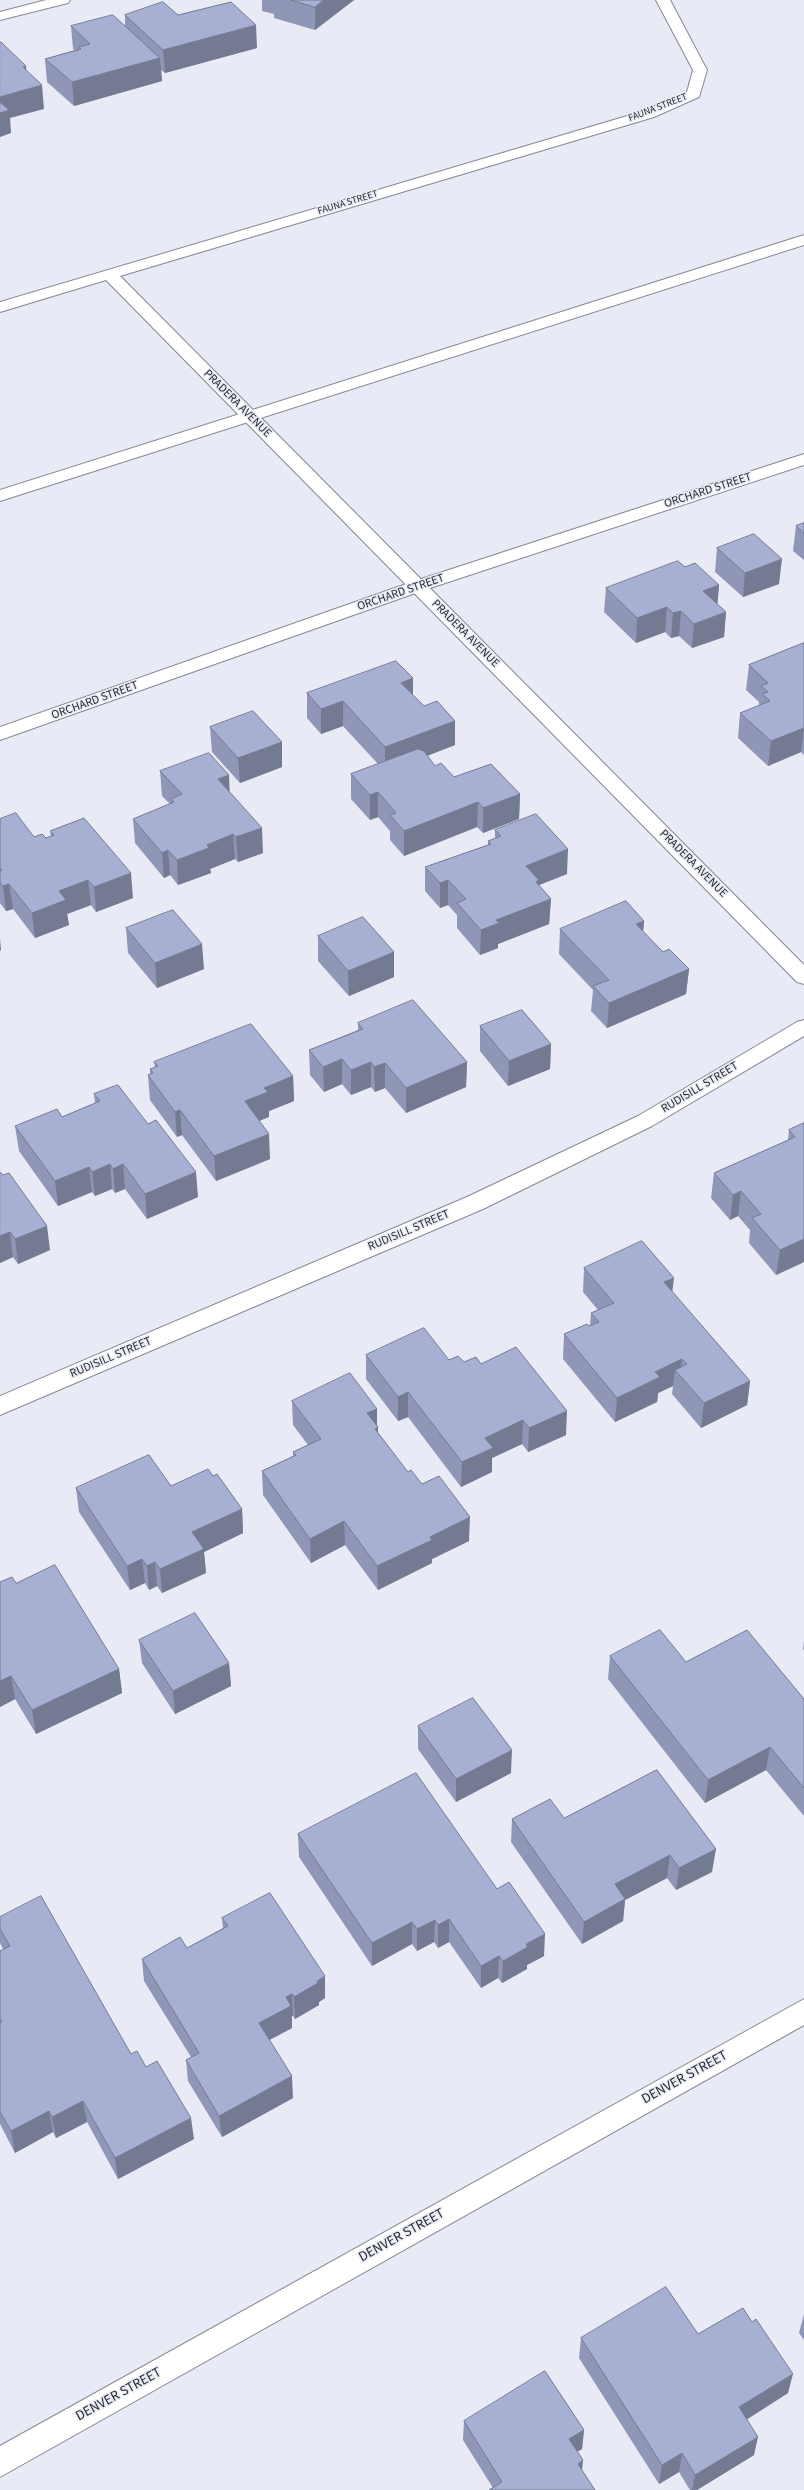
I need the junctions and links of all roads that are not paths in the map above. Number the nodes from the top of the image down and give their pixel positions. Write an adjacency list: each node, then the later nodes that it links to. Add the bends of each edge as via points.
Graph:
1 (63, 0): 3 (street)
2 (663, 0): 5 (street, FAUNA STREET, via 700,70 694,94 649,114)
3 (0, 16)
4 (804, 240): 7 (street)
5 (109, 274): 6 (street, FAUNA STREET); 7 (street, PRADERA AVENUE)
6 (0, 307)
7 (249, 415): 9 (street); 10 (street, PRADERA AVENUE)
8 (804, 459): 10 (street, ORCHARD STREET)
9 (0, 496)
10 (418, 586): 11 (street, ORCHARD STREET); 12 (street, PRADERA AVENUE)
11 (0, 734)
12 (804, 977)
13 (804, 1027): 14 (street, RUDISILL STREET, via 645,1121 475,1203)
14 (0, 1406)
15 (804, 2010): 16 (street, DENVER STREET)
16 (0, 2462)

